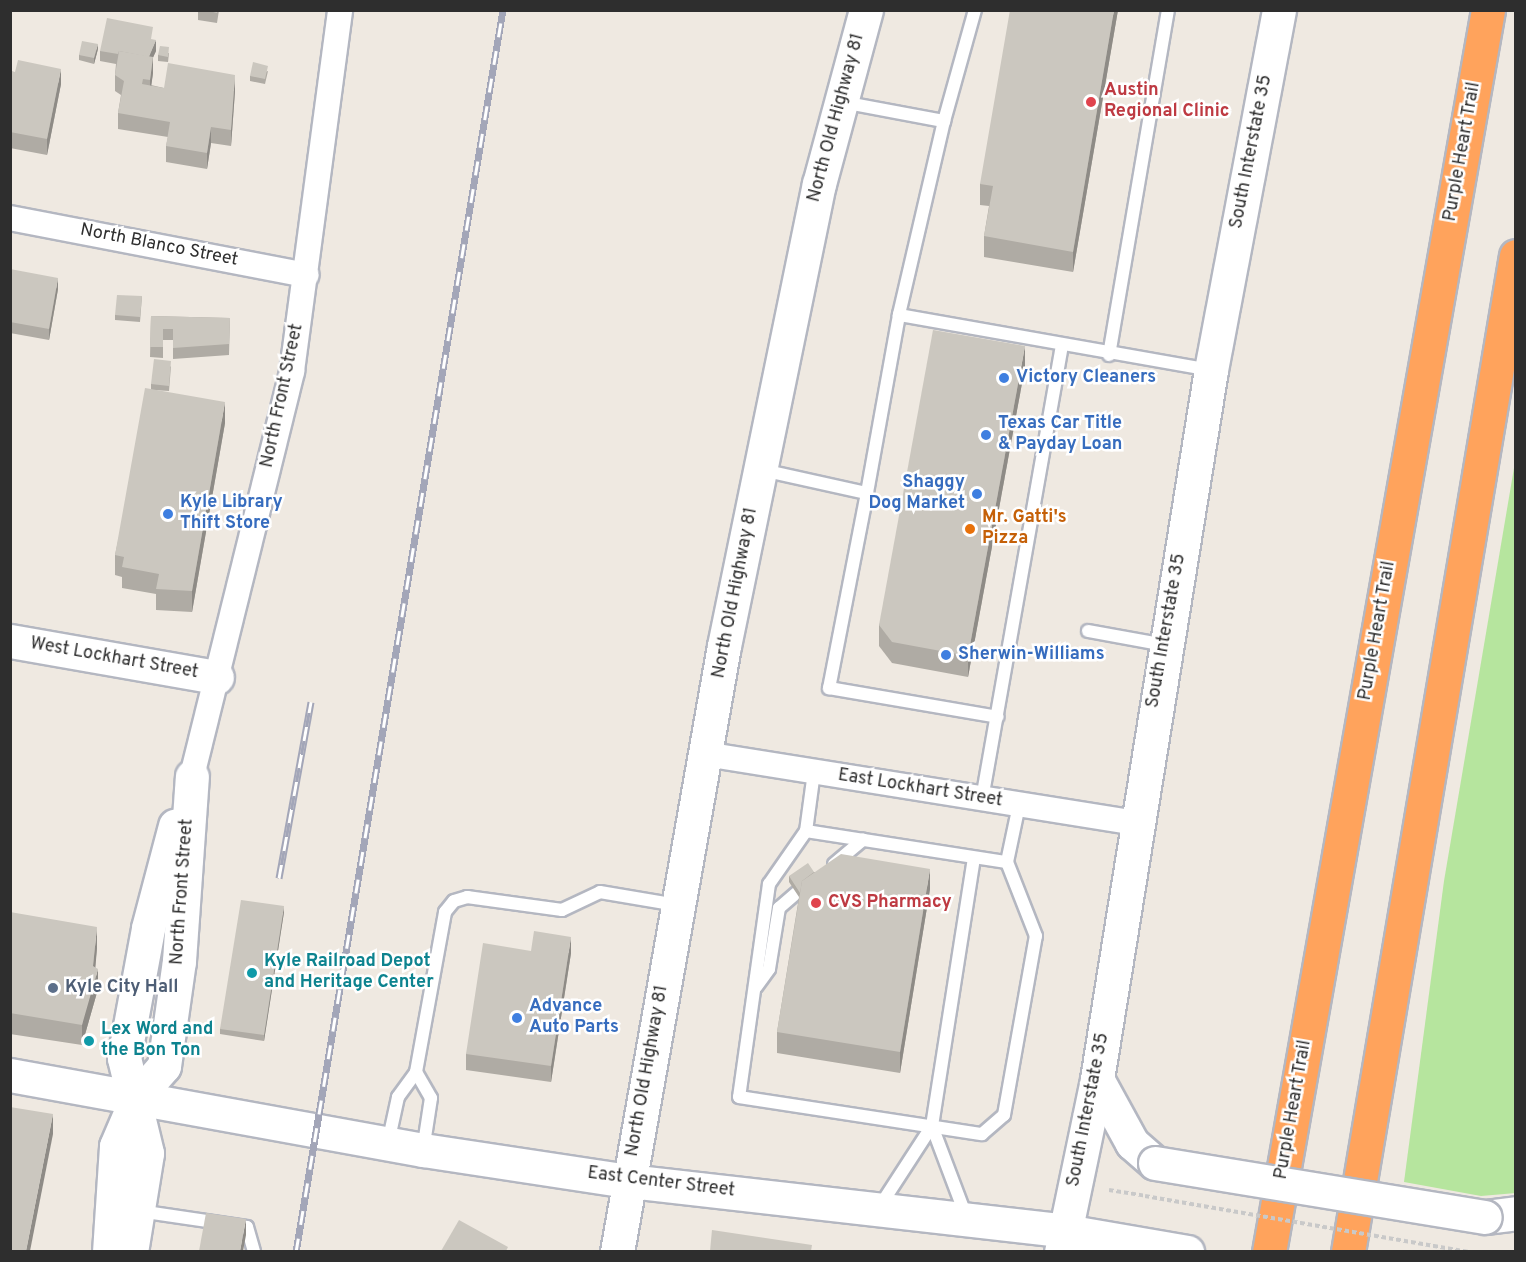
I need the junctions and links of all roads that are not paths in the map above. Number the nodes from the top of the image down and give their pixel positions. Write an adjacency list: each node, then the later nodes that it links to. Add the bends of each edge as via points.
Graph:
1 (340, 10): 13 (street, North Front Street)
2 (866, 10): 9 (main road, North Old Highway 81)
3 (975, 10): 10 (lane)
4 (1168, 10): 16 (lane)
5 (1279, 10): 17 (main road, South Interstate 35)
6 (1478, 10): 8 (highway)
7 (1488, 10): 8 (highway, Purple Heart Trail)
8 (1479, 60): 57 (highway, Purple Heart Trail)
9 (841, 102): 10 (lane); 18 (main road, North Old Highway 81)
10 (944, 120): 14 (lane)
11 (10, 218): 13 (street, North Blanco Street)
12 (1515, 256): 58 (highway)
13 (307, 274): 23 (street, North Front Street, via 292,371)
14 (899, 315): 15 (lane); 19 (lane)
15 (1062, 346): 16 (lane); 24 (lane)
16 (1109, 355): 17 (lane)
17 (1211, 370): 22 (main road, South Interstate 35)
18 (760, 470): 19 (lane); 25 (main road, North Old Highway 81)
19 (867, 493): 24 (lane, via 829,688)
20 (1088, 631): 22 (lane)
21 (10, 641): 23 (main road, West Lockhart Street)
22 (1165, 645): 30 (main road, South Interstate 35)
23 (217, 677): 27 (street, North Front Street)
24 (998, 717): 28 (lane)
25 (705, 754): 26 (street, East Lockhart Street); 37 (main road, North Old Highway 81)
26 (814, 772): 28 (street, East Lockhart Street); 31 (lane)
27 (192, 776): 42 (main road, North Front Street, via 164,859 124,1058)
28 (982, 799): 29 (street, East Lockhart Street)
29 (1019, 805): 30 (street, East Lockhart Street); 34 (lane)
30 (1135, 823): 41 (main road, South Interstate 35)
31 (806, 831): 32 (lane); 38 (lane, via 769,884)
32 (863, 840): 33 (lane); 35 (lane)
33 (974, 858): 34 (lane); 43 (lane)
34 (1007, 862): 43 (lane, via 1036,936 1004,1115 982,1134)
35 (824, 873)
36 (796, 892): 38 (lane, via 779,908 768,969)
37 (678, 905): 39 (lane, via 600,892 562,910 467,897 454,901 445,912); 46 (main road, North Old Highway 81)
38 (754, 990): 43 (lane, via 739,1097)
39 (416, 1072): 44 (lane, via 398,1097); 45 (lane, via 431,1098)
40 (10, 1075): 42 (main road, East Center Street)
41 (1097, 1079): 49 (main road, bridge, via 1132,1143 1155,1163); 51 (main road, South Interstate 35)
42 (137, 1097): 44 (main road, East Center Street); 47 (main road, via 116,1146)
43 (932, 1126): 48 (lane); 50 (lane)
44 (388, 1143): 45 (main road, East Center Street)
45 (423, 1150): 46 (main road, East Center Street)
46 (629, 1181): 48 (main road, East Center Street); 55 (main road, North Old Highway 81)
47 (124, 1209): 52 (main road); 53 (main road); 54 (lane, via 247,1227)
48 (878, 1209): 50 (main road, East Center Street)
49 (1500, 1215)
50 (968, 1220): 51 (main road, East Center Street)
51 (1064, 1241): 56 (main road, East Center Street, via 1137,1243)
52 (109, 1251)
53 (131, 1251)
54 (254, 1251)
55 (617, 1251)
56 (1188, 1251)
57 (1269, 1251)
58 (1348, 1251)

